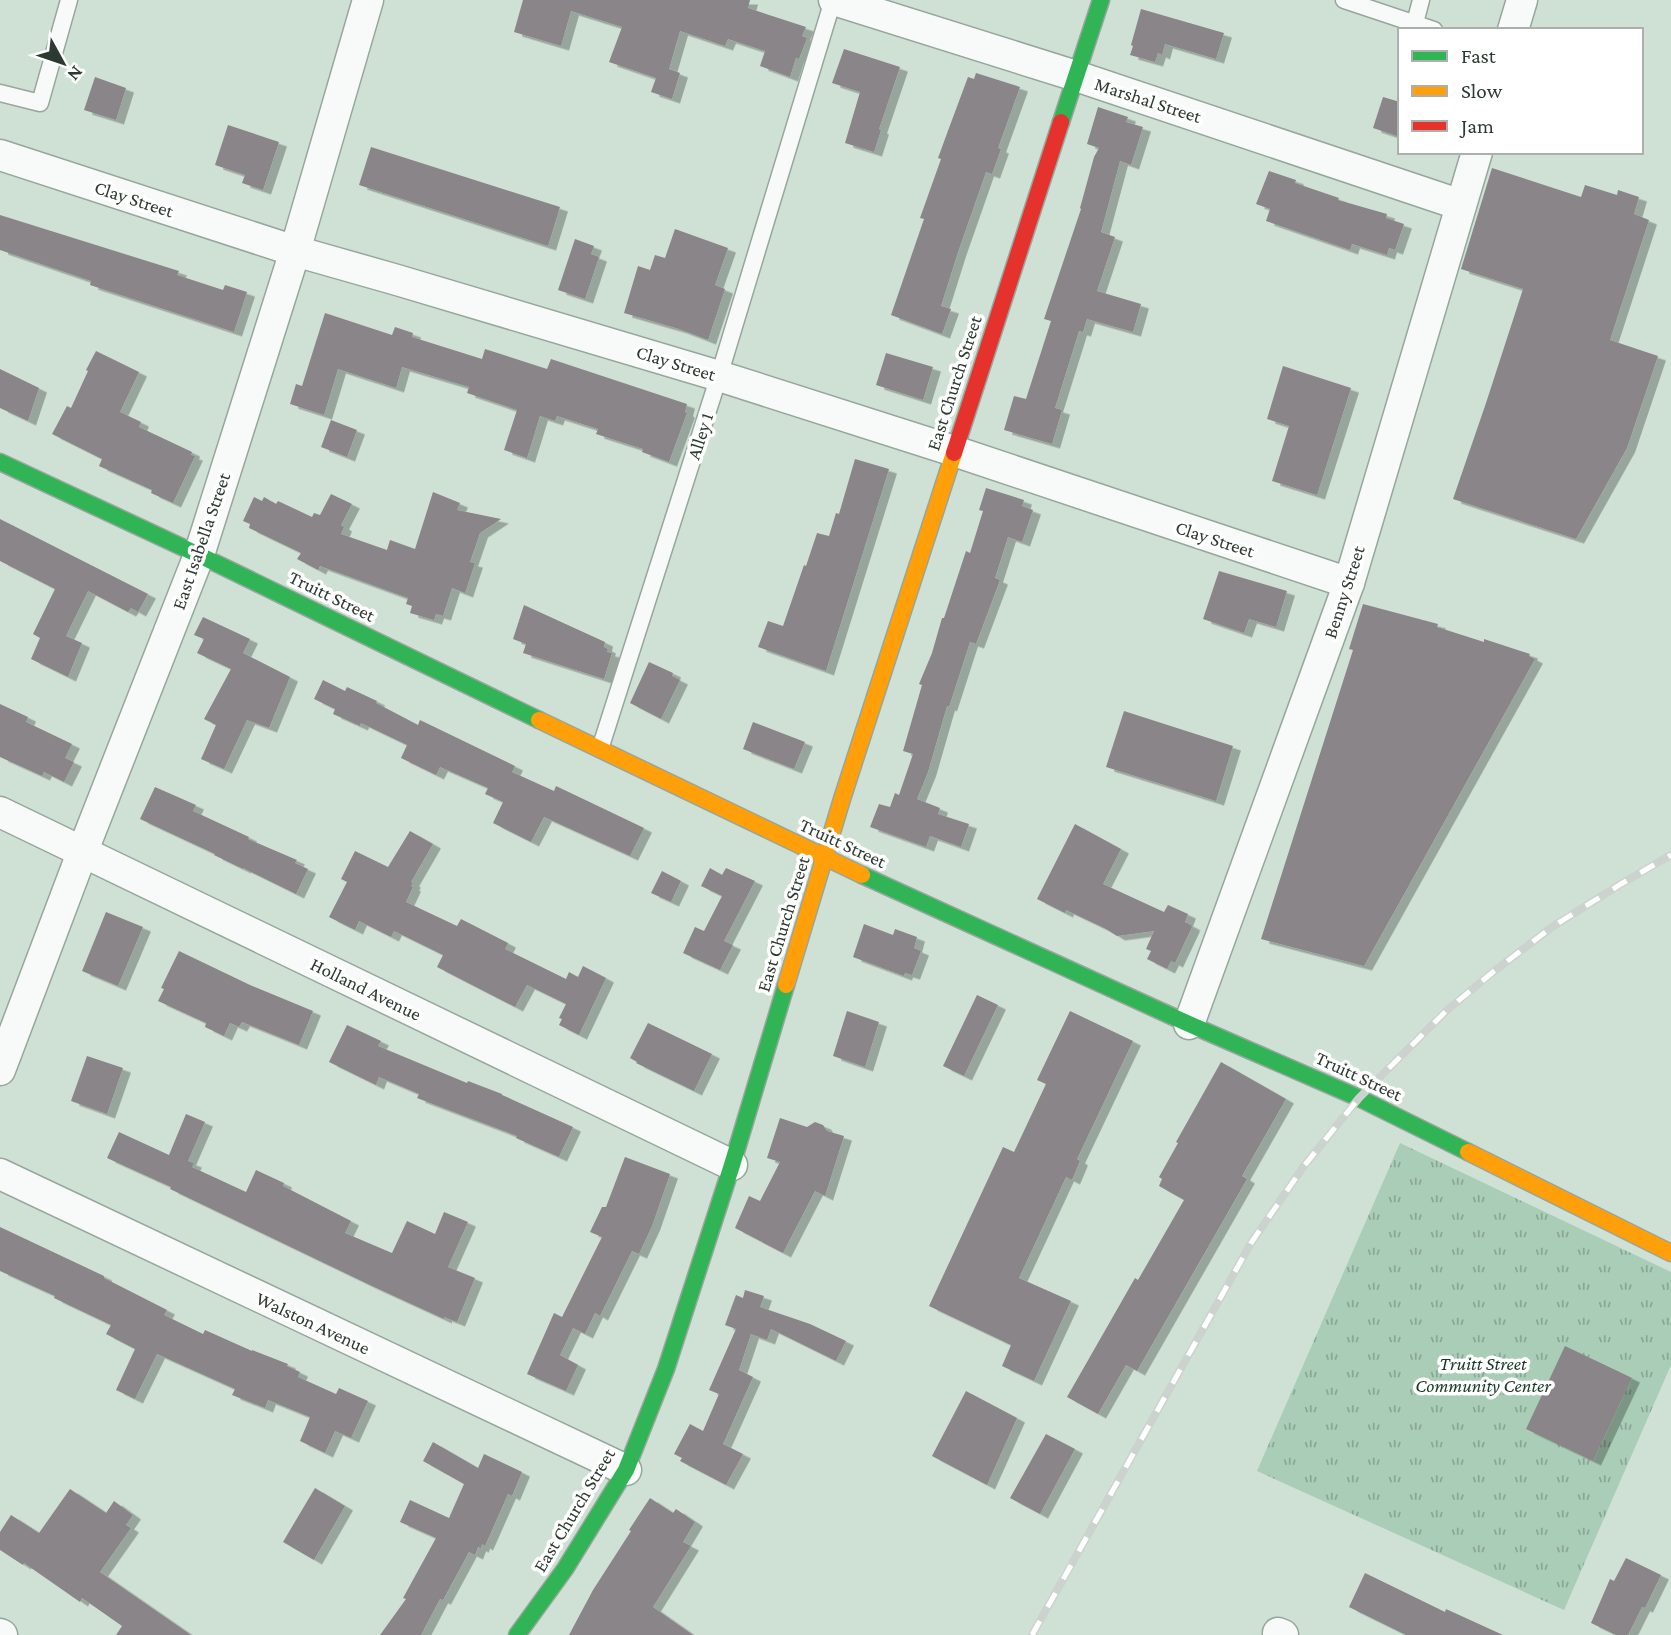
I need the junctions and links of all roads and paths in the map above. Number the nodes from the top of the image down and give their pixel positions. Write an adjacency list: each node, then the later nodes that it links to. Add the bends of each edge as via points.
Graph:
1 (69, 0): 12 (lane, via 40,103)
2 (368, 0): 16 (street, East Isabella Street)
3 (833, 0): 11 (street, Marshal Street); 17 (lane, Alley 1)
4 (1101, 0): 11 (street, East Church Street)
5 (1344, 0): 8 (lane)
6 (1422, 0): 8 (lane)
7 (1521, 0): 10 (street)
8 (1415, 23): 9 (lane)
9 (1429, 28)
10 (1514, 28)
11 (1076, 76): 15 (street, Marshal Street); 18 (street, East Church Street)
12 (0, 93)
13 (1476, 154): 15 (street, Benny Street)
14 (0, 155): 16 (street, Clay Street)
15 (1461, 205): 21 (street, Benny Street)
16 (295, 251): 17 (street, Clay Street); 20 (street, East Isabella Street)
17 (719, 376): 18 (street, Clay Street); 22 (lane, Alley 1)
18 (954, 451): 21 (street, Clay Street); 25 (street, East Church Street)
19 (0, 462): 20 (street, Truitt Street)
20 (199, 555): 22 (street, Truitt Street); 24 (street, East Isabella Street)
21 (1349, 583): 26 (street, Benny Street)
22 (600, 749): 25 (street, Truitt Street)
23 (0, 812): 24 (street, Holland Avenue)
24 (82, 853): 27 (street, East Isabella Street); 28 (street, Holland Avenue)
25 (824, 858): 26 (street, Truitt Street); 28 (street, East Church Street)
26 (1189, 1024): 30 (street, Truitt Street, via 1359,1098)
27 (0, 1070)
28 (732, 1165): 31 (street, East Church Street, via 666,1369)
29 (0, 1174): 31 (street, Walston Avenue)
30 (1671, 1253)
31 (626, 1470): 32 (street, East Church Street, via 565,1569)
32 (517, 1635)

